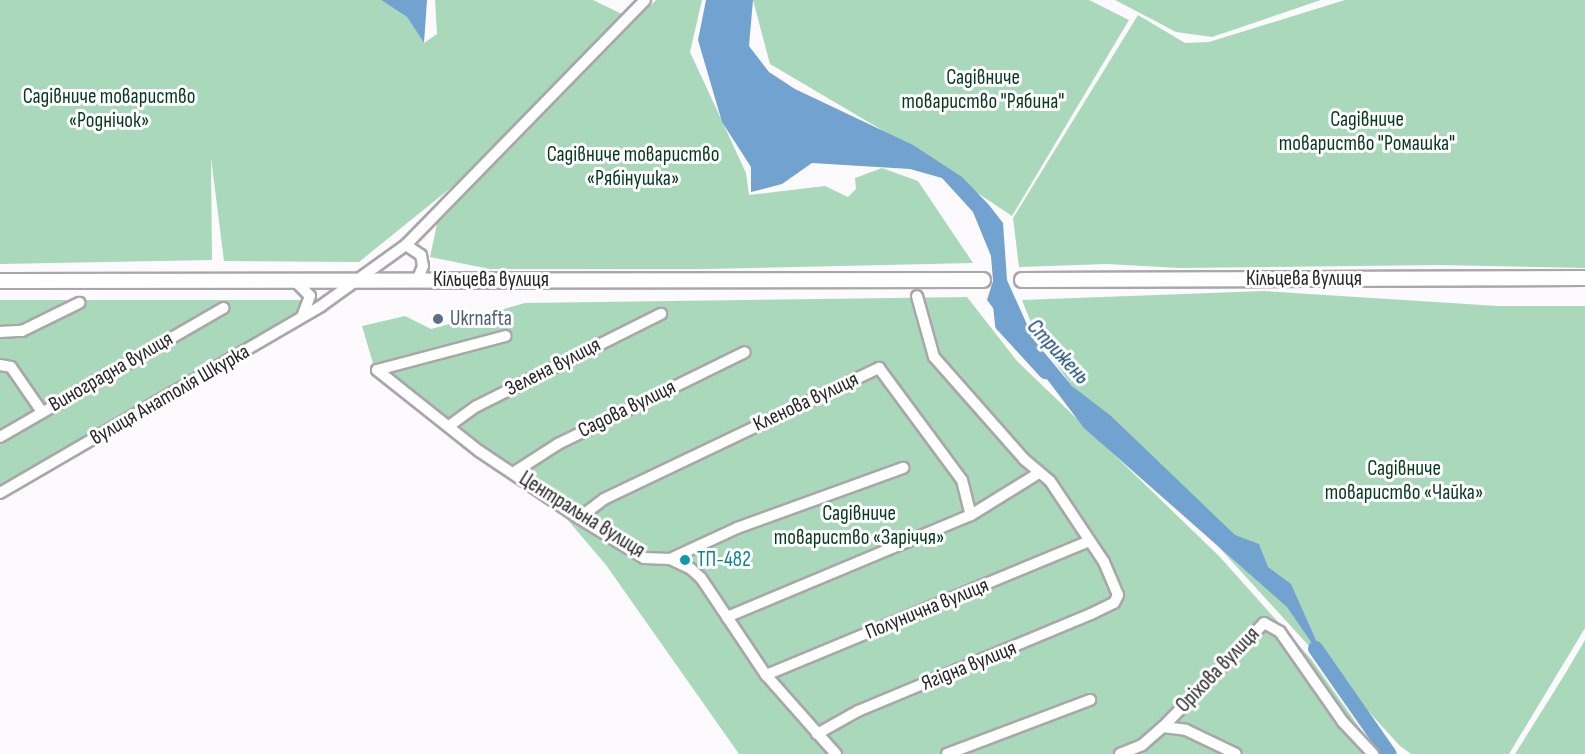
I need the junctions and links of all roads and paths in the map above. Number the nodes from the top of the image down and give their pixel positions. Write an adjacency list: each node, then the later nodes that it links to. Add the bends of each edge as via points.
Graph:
1 (645, 0): 2 (street, вулиця Анатолія Шкурка)
2 (426, 228): 3 (street, вулиця Анатолія Шкурка); 4 (street)
3 (406, 245): 4 (street); 10 (street, вулиця Анатолія Шкурка)
4 (421, 255): 11 (street, via 423,266)
5 (1585, 278): 8 (main road, Кільцева вулиця)
6 (286, 280): 9 (main road, Кільцева вулиця); 10 (main road, Кільцева вулиця); 16 (street, via 304,286 310,296)
7 (983, 280): 11 (main road, Кільцева вулиця)
8 (1022, 280)
9 (0, 281)
10 (355, 281): 11 (main road, Кільцева вулиця); 16 (street, вулиця Анатолія Шкурка)
11 (417, 281)
12 (917, 296): 26 (street, via 934,357)
13 (79, 303): 17 (street, via 22,330)
14 (222, 308): 21 (street, Виноградна вулиця)
15 (661, 314): 22 (street, Зелена вулиця, via 477,406)
16 (302, 318): 27 (street, вулиця Анатолія Шкурка)
17 (0, 332)
18 (506, 336): 22 (street, Центральна вулиця, via 377,370)
19 (745, 352): 25 (street, Садова вулиця, via 558,444)
20 (0, 365): 21 (street, via 11,367)
21 (42, 412): 23 (street, Виноградна вулиця)
22 (449, 426): 25 (street, Центральна вулиця)
23 (0, 437)
24 (903, 468): 31 (street, via 737,528)
25 (513, 473): 29 (street, Центральна вулиця)
26 (1039, 473): 28 (street); 30 (street, via 1050,481)
27 (0, 493)
28 (971, 515): 29 (street, Кленова вулиця, via 962,480 879,368 622,490); 32 (street)
29 (579, 518): 31 (street, Центральна вулиця, via 644,558)
30 (1087, 542): 33 (street, Полунична вулиця); 36 (street, Ягідна вулиця, via 1104,562 1118,595 1114,603 858,711)
31 (670, 559): 32 (street, Центральна вулиця, via 701,578)
32 (727, 617): 33 (street, Центральна вулиця)
33 (766, 675): 36 (street, Центральна вулиця)
34 (1090, 700): 38 (street)
35 (1163, 728): 39 (street, Оріхова вулиця, via 1142,745); 40 (street, via 1186,730); 41 (street, Оріхова вулиця, via 1264,623 1280,632 1344,722)
36 (817, 734): 37 (street, Центральна вулиця)
37 (836, 754)
38 (947, 754)
39 (1120, 754)
40 (1236, 754)
41 (1373, 754)

